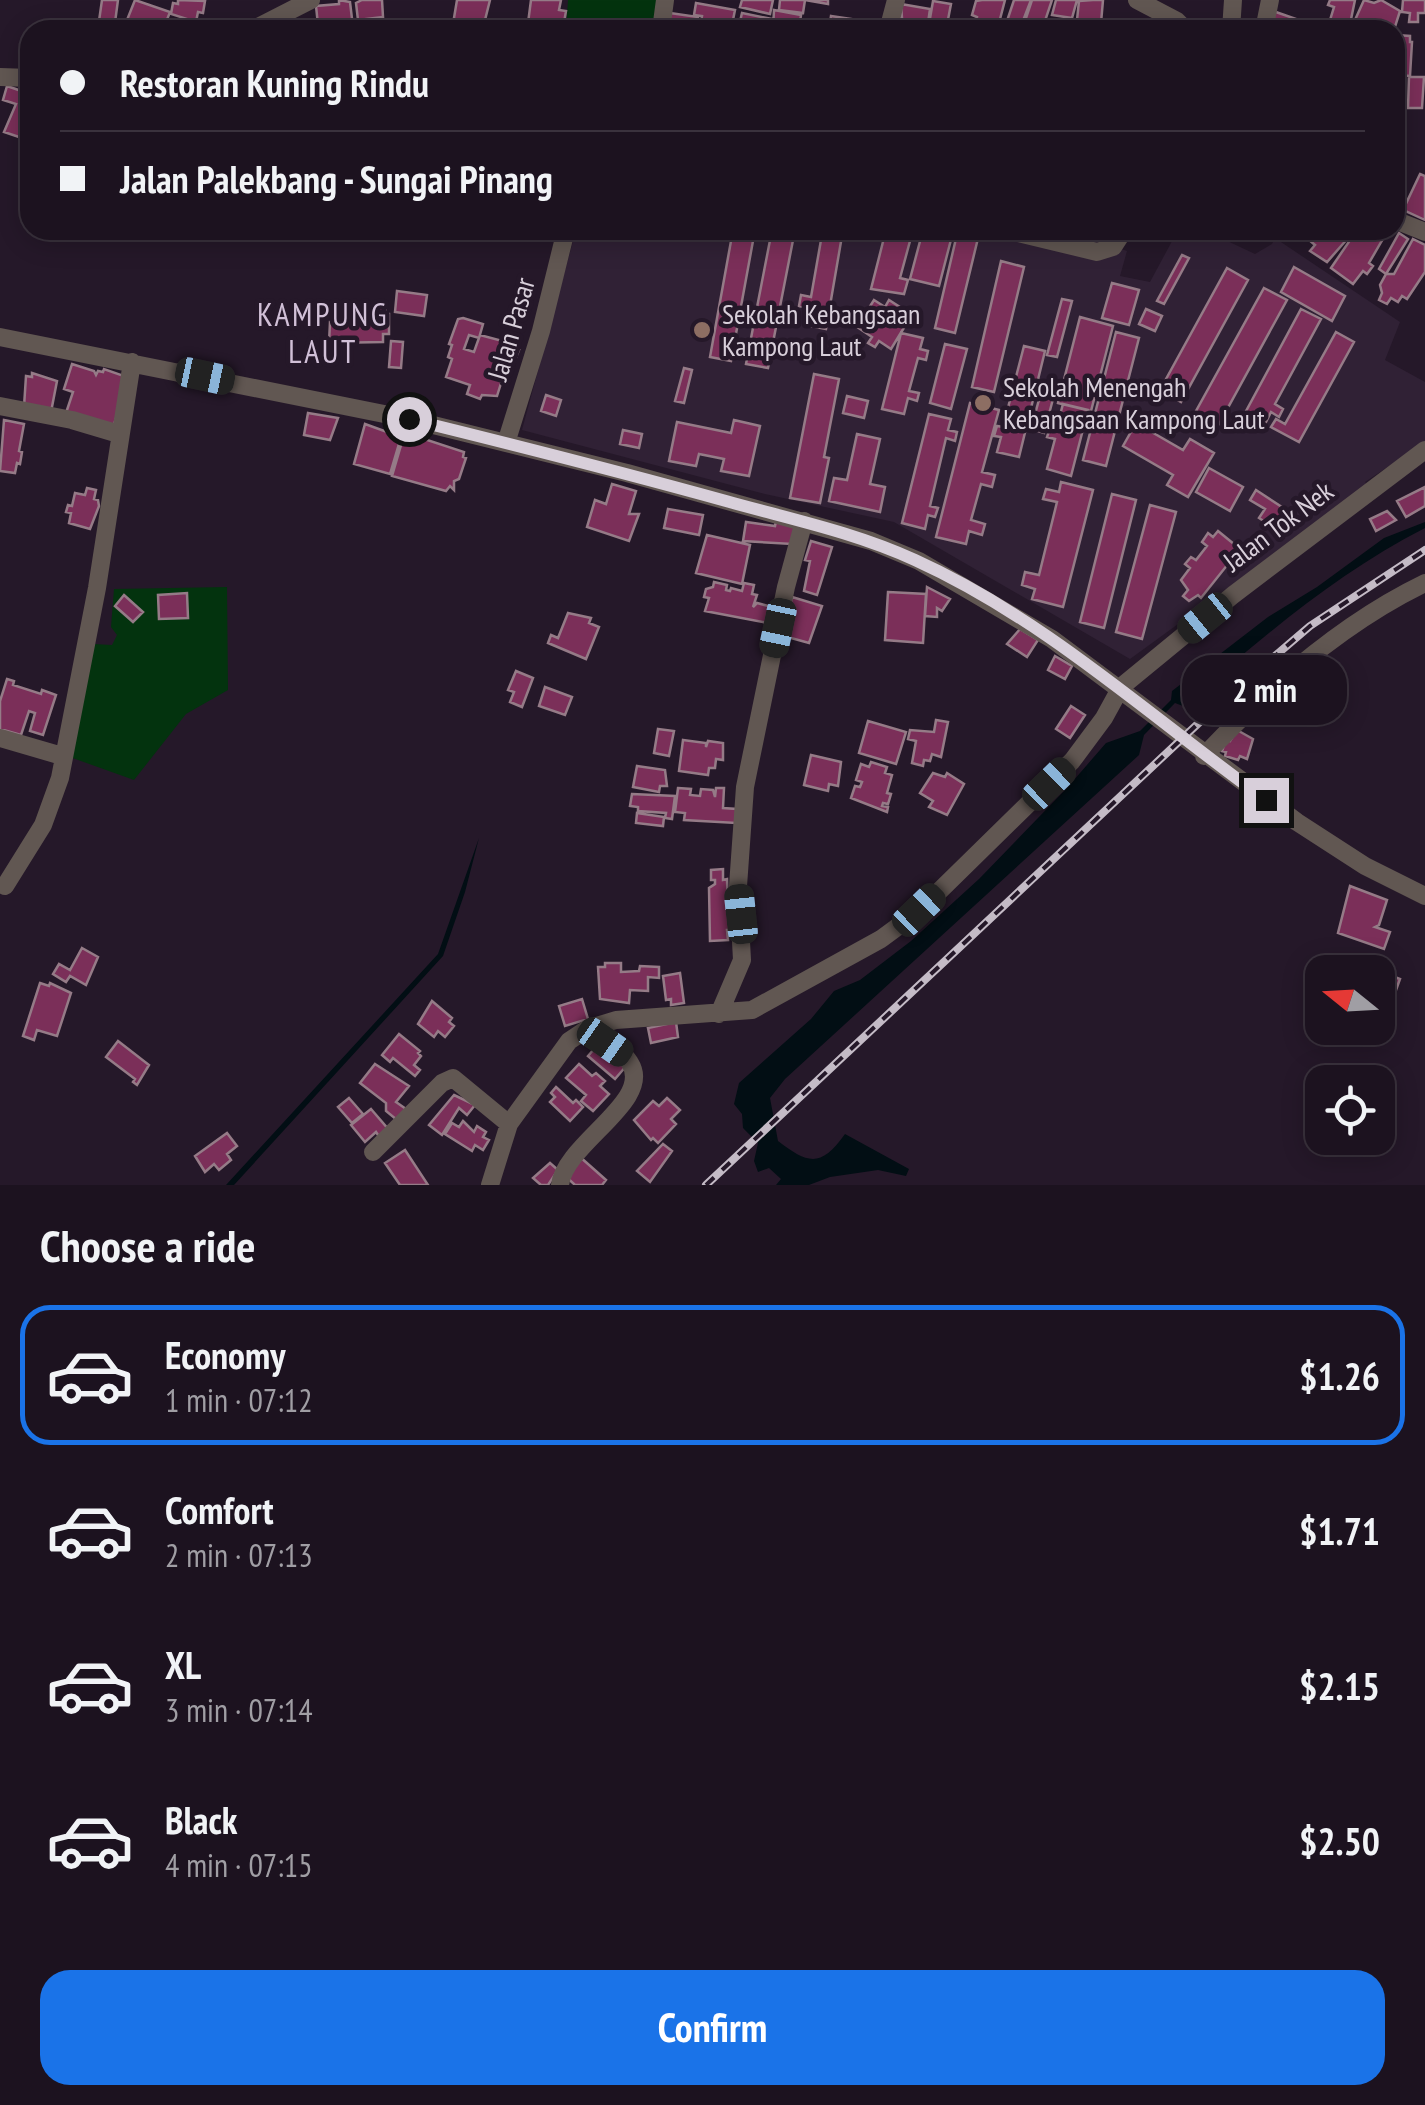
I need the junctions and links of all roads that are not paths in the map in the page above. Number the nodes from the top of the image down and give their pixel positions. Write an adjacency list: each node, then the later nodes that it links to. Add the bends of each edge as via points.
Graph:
1 (311, 0): 3 (street)
2 (1137, 0): 4 (street)
3 (272, 20)
4 (1175, 20)
5 (564, 240): 12 (street, Jalan Pasar)
6 (1047, 240): 7 (street, via 1097,252)
7 (1118, 240)
8 (0, 337): 9 (street)
9 (132, 362): 11 (street); 12 (street)
10 (0, 406): 11 (street)
11 (119, 434): 19 (street, via 97,588)
12 (506, 443): 14 (street)
13 (1425, 450): 16 (street, Jalan Tok Nek)
14 (804, 521): 16 (street, via 918,561); 22 (street, via 745,786 738,886 742,960)
15 (1425, 583): 18 (street, via 1328,644)
16 (1121, 688): 18 (street); 22 (street, Jalan Tok Nek, via 1072,761 919,910 858,954 773,1000)
17 (0, 738): 19 (street)
18 (1198, 751): 21 (street, via 1365,866)
19 (62, 756): 20 (street, via 43,826)
20 (5, 886)
21 (1425, 896)
22 (719, 1014): 23 (street, Jalan Tok Nek, via 616,1020)
23 (587, 1029): 24 (street, via 569,1041); 27 (street, via 624,1054 636,1076 634,1088 576,1151)
24 (509, 1124): 25 (street, via 453,1078); 26 (street)
25 (374, 1152)
26 (490, 1185)
27 (560, 1185)

